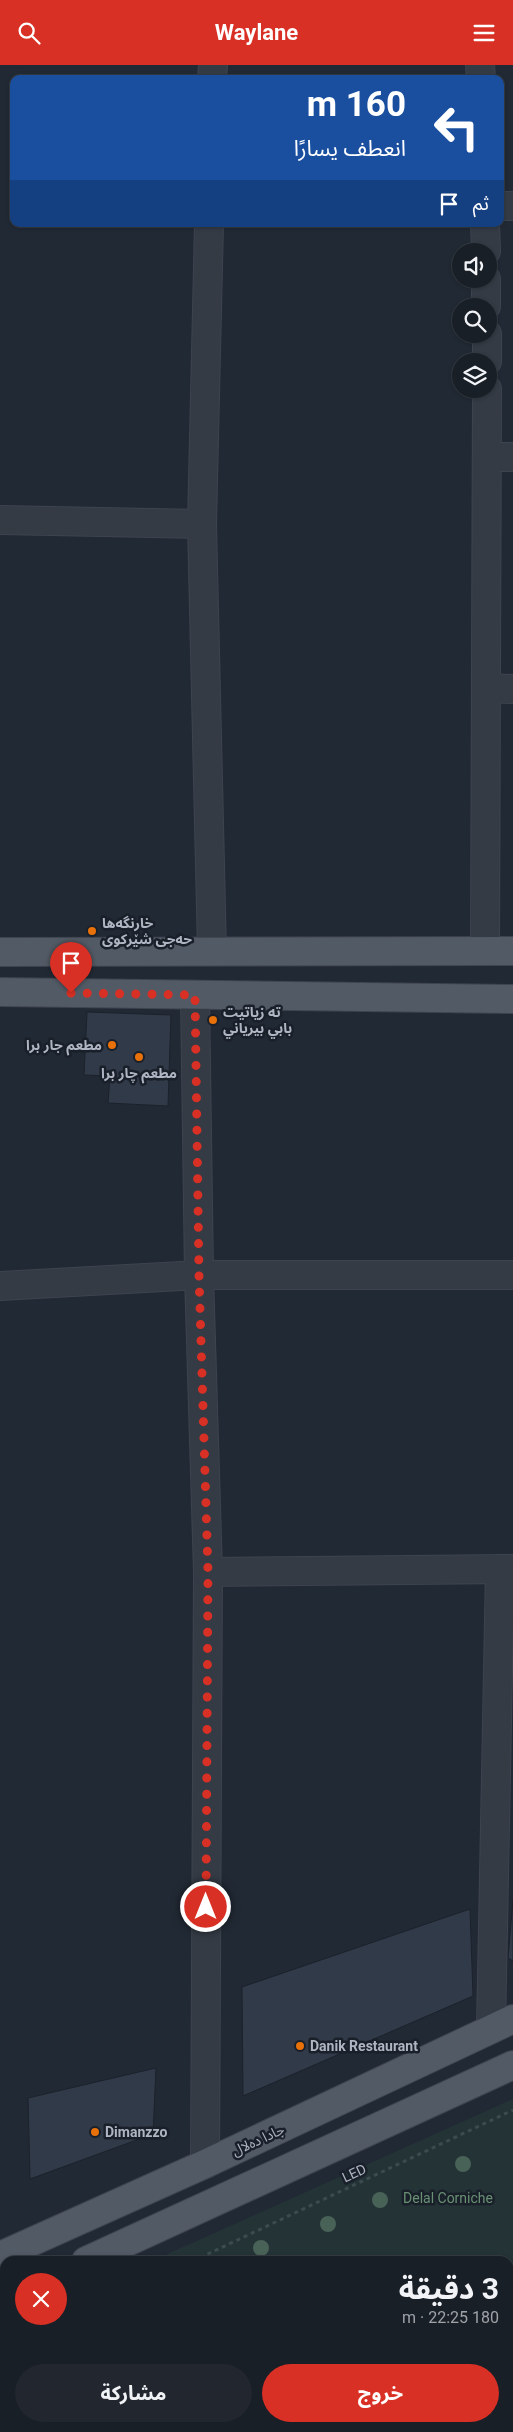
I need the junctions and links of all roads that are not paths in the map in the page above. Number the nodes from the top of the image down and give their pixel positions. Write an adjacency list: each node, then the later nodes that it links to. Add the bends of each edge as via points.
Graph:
1 (209, 227): 7 (street)
2 (486, 227): 3 (street)
3 (486, 243)
4 (489, 398): 5 (street)
5 (500, 457): 8 (street)
6 (0, 520): 7 (street)
7 (202, 523): 11 (street)
8 (486, 688): 9 (street); 10 (street)
9 (513, 689)
10 (486, 950): 11 (main road); 12 (main road)
11 (212, 951): 13 (main road)
12 (513, 951)
13 (0, 952)
14 (0, 992): 15 (main road)
15 (195, 995): 16 (main road); 17 (street)
16 (513, 999)
17 (199, 1275): 18 (street); 19 (street); 21 (street)
18 (513, 1275)
19 (0, 1286)
20 (506, 1569): 21 (street); 22 (street)
21 (208, 1572): 24 (street)
22 (502, 2024): 24 (main road, جادا دەلال)
23 (508, 2073): 26 (main road)
24 (205, 2164): 25 (main road, جادا دەلال)
25 (0, 2256)
26 (97, 2256)

